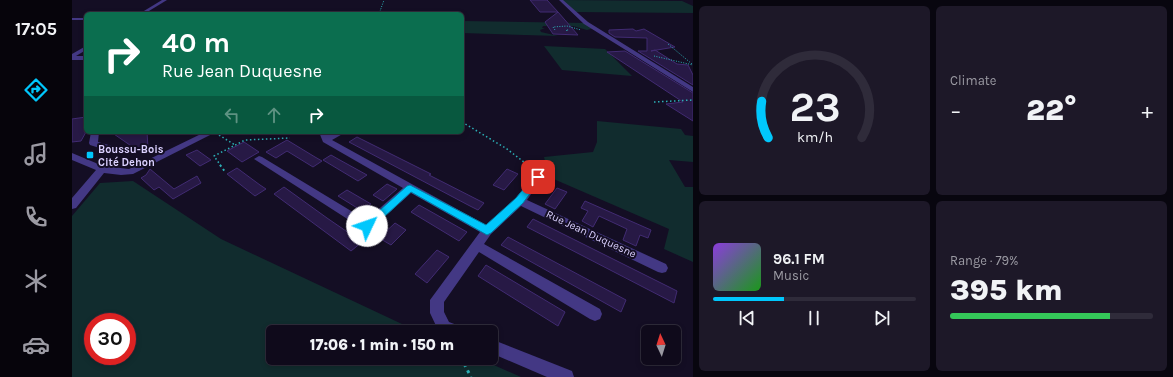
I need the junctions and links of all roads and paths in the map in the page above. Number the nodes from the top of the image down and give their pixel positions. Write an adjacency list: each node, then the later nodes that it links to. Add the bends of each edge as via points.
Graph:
1 (165, 0): 4 (street)
2 (384, 0): 5 (path)
3 (562, 0): 12 (street, via 586,23)
4 (145, 12)
5 (380, 12)
6 (72, 19): 7 (street)
7 (84, 19)
8 (555, 30): 9 (path, via 553,27 556,26)
9 (583, 30)
10 (668, 44): 15 (path)
11 (84, 49): 13 (street)
12 (635, 54): 15 (path); 16 (street)
13 (72, 57): 14 (street)
14 (84, 58)
15 (693, 65)
16 (693, 90)
17 (693, 100): 18 (path)
18 (654, 102)
19 (464, 123): 31 (path, via 507,150 533,169)
20 (94, 134): 26 (street, via 93,143)
21 (209, 134): 29 (street, via 130,172)
22 (216, 134): 25 (path)
23 (325, 136): 32 (street)
24 (290, 138): 25 (path, via 245,140)
25 (235, 145): 30 (path, via 214,156)
26 (109, 148)
27 (72, 156): 29 (street)
28 (258, 159): 32 (street, via 367,226)
29 (101, 170): 34 (street)
30 (226, 173)
31 (538, 177): 33 (street)
32 (410, 188): 35 (street)
33 (520, 200): 35 (street); 37 (street, Rue Jean Duquesne)
34 (72, 205)
35 (487, 231): 36 (street)
36 (477, 245): 38 (street); 39 (street, via 437,300 437,312)
37 (662, 268)
38 (595, 314)
39 (443, 325)
40 (498, 349): 43 (street)
41 (465, 365): 42 (path)
42 (471, 377)
43 (566, 377)

